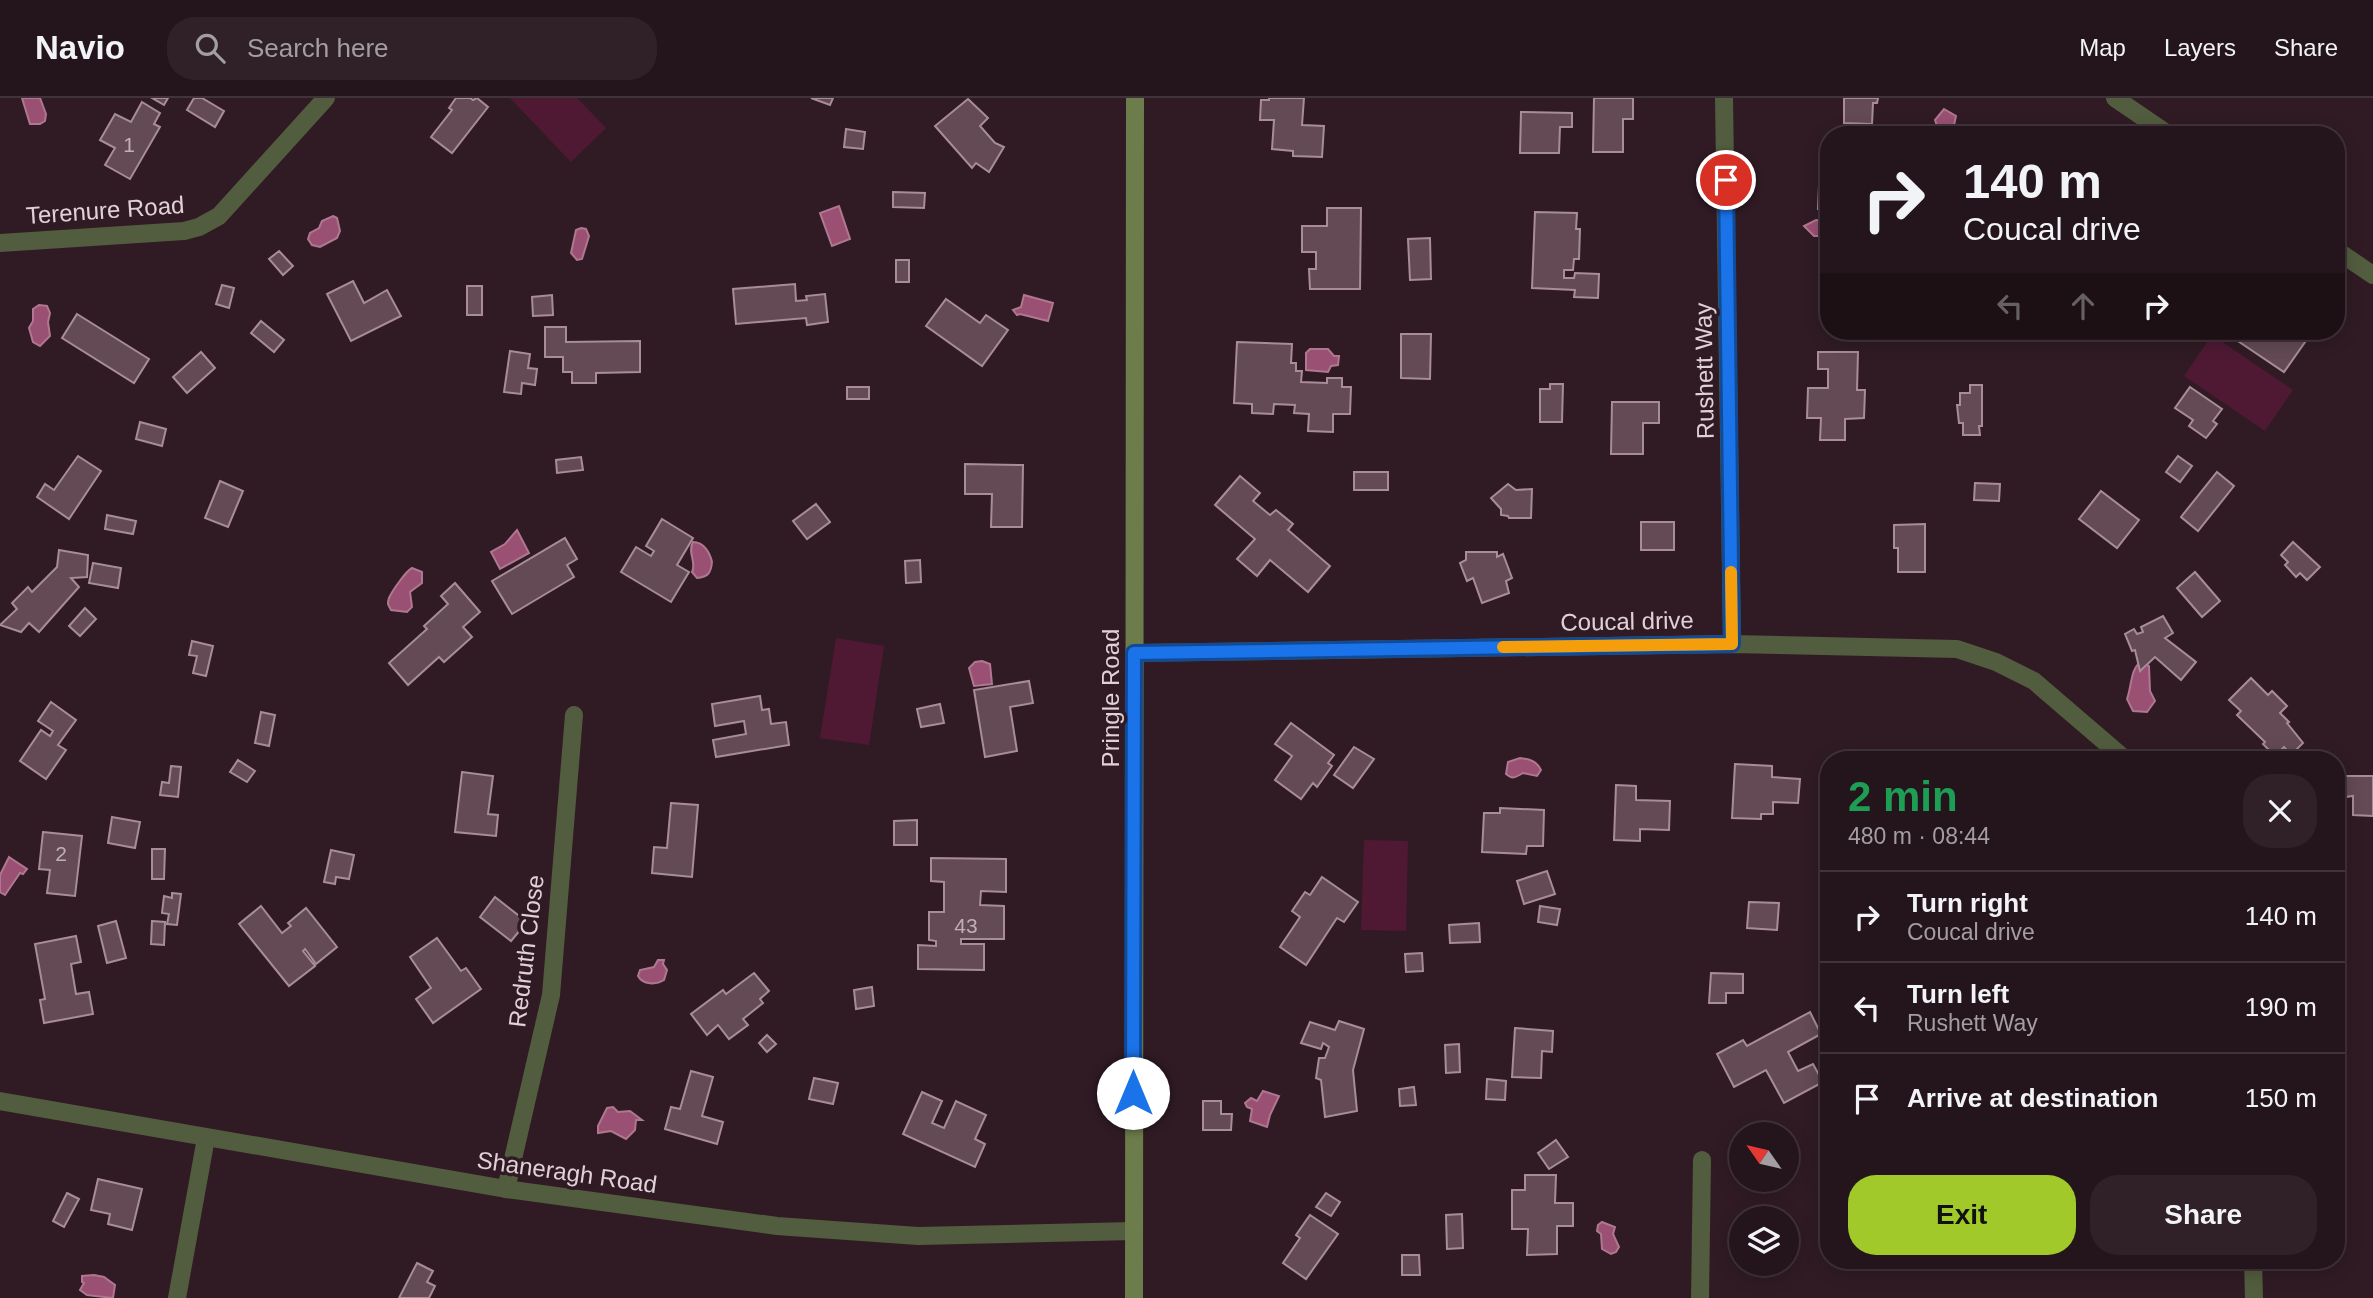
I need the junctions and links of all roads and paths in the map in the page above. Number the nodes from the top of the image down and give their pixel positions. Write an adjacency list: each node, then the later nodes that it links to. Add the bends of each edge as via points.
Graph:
1 (326, 98): 6 (street, Terenure Road, via 219,216 199,228)
2 (1135, 98): 10 (street, Pringle Road)
3 (1724, 98): 9 (street, Rushett Way)
4 (2115, 98): 5 (street)
5 (2156, 126)
6 (0, 243)
7 (2345, 256): 8 (street)
8 (2373, 275)
9 (1732, 644): 10 (street, Coucal drive); 12 (street, Coucal drive, via 1957,649 2034,681)
10 (1134, 653): 17 (street, Pringle Road)
11 (574, 715): 16 (street, Redruth Close, via 551,995)
12 (2116, 751)
13 (0, 1101): 14 (street, Shaneragh Road)
14 (206, 1139): 16 (street, Shaneragh Road); 19 (street)
15 (1702, 1160): 21 (street)
16 (506, 1189): 17 (street, Shaneragh Road, via 776,1226 918,1236)
17 (1133, 1231): 20 (street, Pringle Road)
18 (2253, 1269): 22 (street)
19 (177, 1298)
20 (1134, 1298)
21 (1700, 1298)
22 (2254, 1298)

